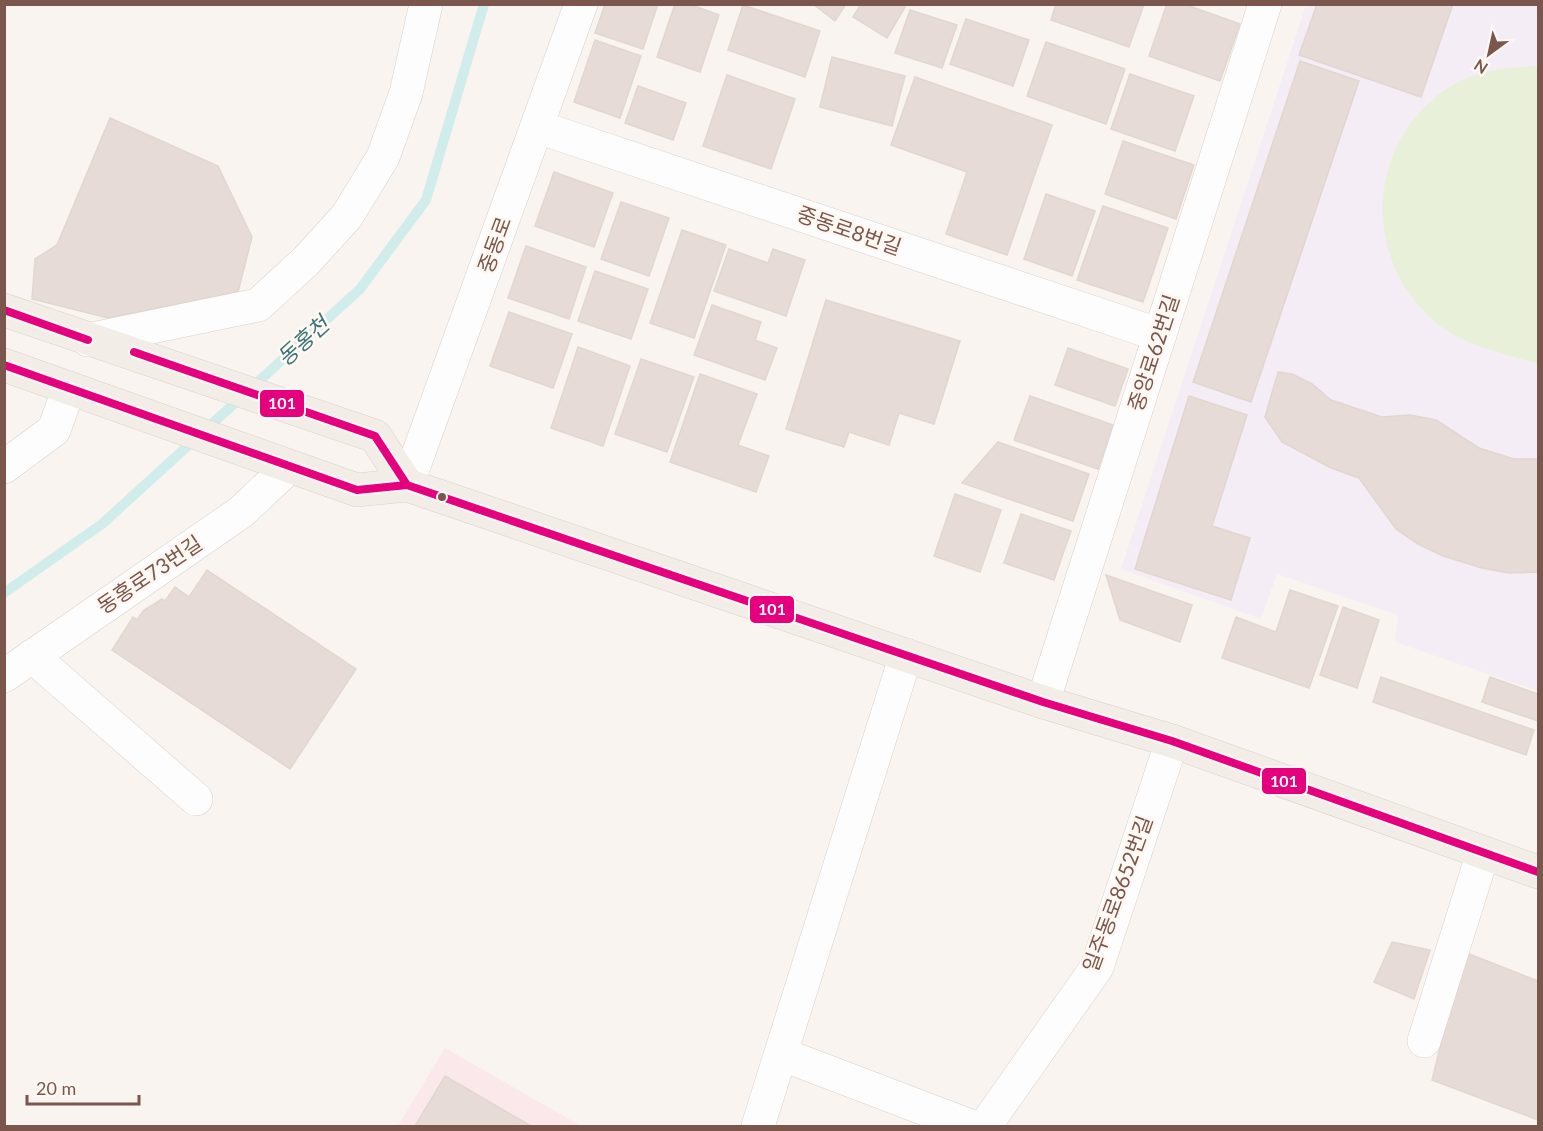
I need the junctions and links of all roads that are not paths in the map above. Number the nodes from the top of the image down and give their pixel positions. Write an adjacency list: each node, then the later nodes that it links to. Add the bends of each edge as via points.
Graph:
1 (426, 4): 7 (street, via 406,93 383,157 347,216 306,261 258,305)
2 (580, 4): 4 (street, 중동로)
3 (1266, 4): 6 (street, 중앙로62번길)
4 (538, 127): 6 (street, 중동로8번길); 12 (street, 중동로)
5 (4, 310): 7 (main road)
6 (1160, 335): 16 (street, 중앙로62번길)
7 (88, 340): 12 (main road, via 134,352 375,436)
8 (4, 365): 9 (main road)
9 (69, 388): 10 (street, via 54,430); 11 (main road)
10 (4, 467)
11 (289, 467): 12 (main road, via 357,490); 13 (street, 동홍로73번길, via 241,512)
12 (407, 485): 14 (main road)
13 (32, 656): 15 (street, 동홍로73번길); 18 (street)
14 (906, 656): 16 (main road); 22 (street)
15 (4, 676)
16 (1043, 702): 17 (main road)
17 (1172, 741): 19 (main road); 25 (street, 일주동로8652번길, via 1097,967)
18 (196, 799)
19 (1483, 853): 20 (main road); 21 (street)
20 (1539, 872)
21 (1424, 1041)
22 (781, 1054): 23 (street); 24 (street)
23 (758, 1126)
24 (970, 1126)
25 (985, 1126)

